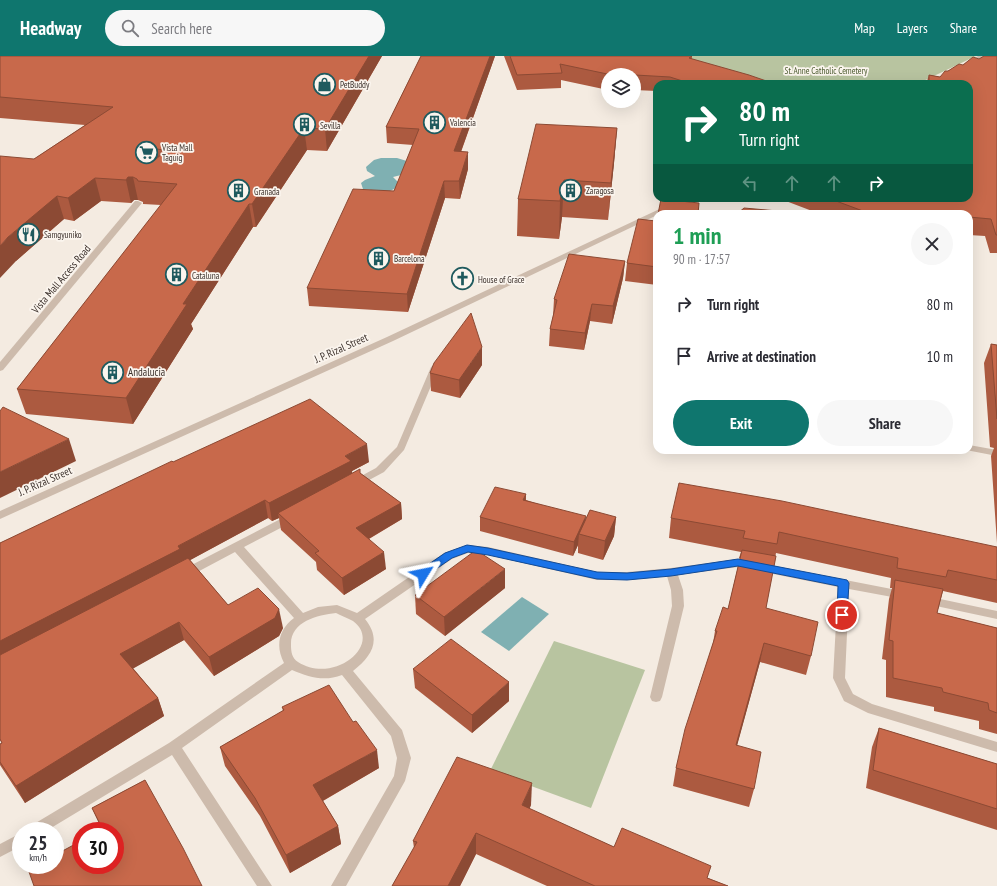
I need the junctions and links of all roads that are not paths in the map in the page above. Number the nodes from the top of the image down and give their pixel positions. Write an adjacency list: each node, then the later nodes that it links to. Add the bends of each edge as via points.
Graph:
1 (982, 56): 2 (street)
2 (961, 66)
3 (680, 202): 5 (street, J. P. Rizal Street)
4 (138, 203): 8 (street, Vista Mall Access Road)
5 (662, 210)
6 (653, 214): 13 (street, J. P. Rizal Street, via 390,339)
7 (436, 365): 11 (street, via 400,448 380,470)
8 (0, 368)
9 (973, 449): 10 (street)
10 (997, 453)
11 (346, 488)
12 (298, 514): 14 (street)
13 (0, 515)
14 (237, 547): 16 (street); 19 (street)
15 (671, 572): 17 (street, via 738,562); 20 (street, via 597,576 488,551 467,549 448,556); 23 (street, via 677,590 678,606)
16 (174, 580)
17 (844, 583): 18 (street); 25 (street, via 839,678 848,697 868,708)
18 (997, 615)
19 (301, 618): 20 (street, via 312,612 337,610 349,612); 21 (street, via 286,636 284,646)
20 (358, 618): 22 (street, via 366,625 368,645 364,654)
21 (291, 664): 22 (street, via 316,675); 24 (street)
22 (345, 670): 30 (street, via 397,734 404,758 400,777)
23 (656, 697)
24 (174, 747): 26 (street); 29 (street)
25 (997, 747)
26 (49, 822)
27 (12, 844): 28 (street)
28 (0, 851)
29 (265, 886)
30 (338, 886)

